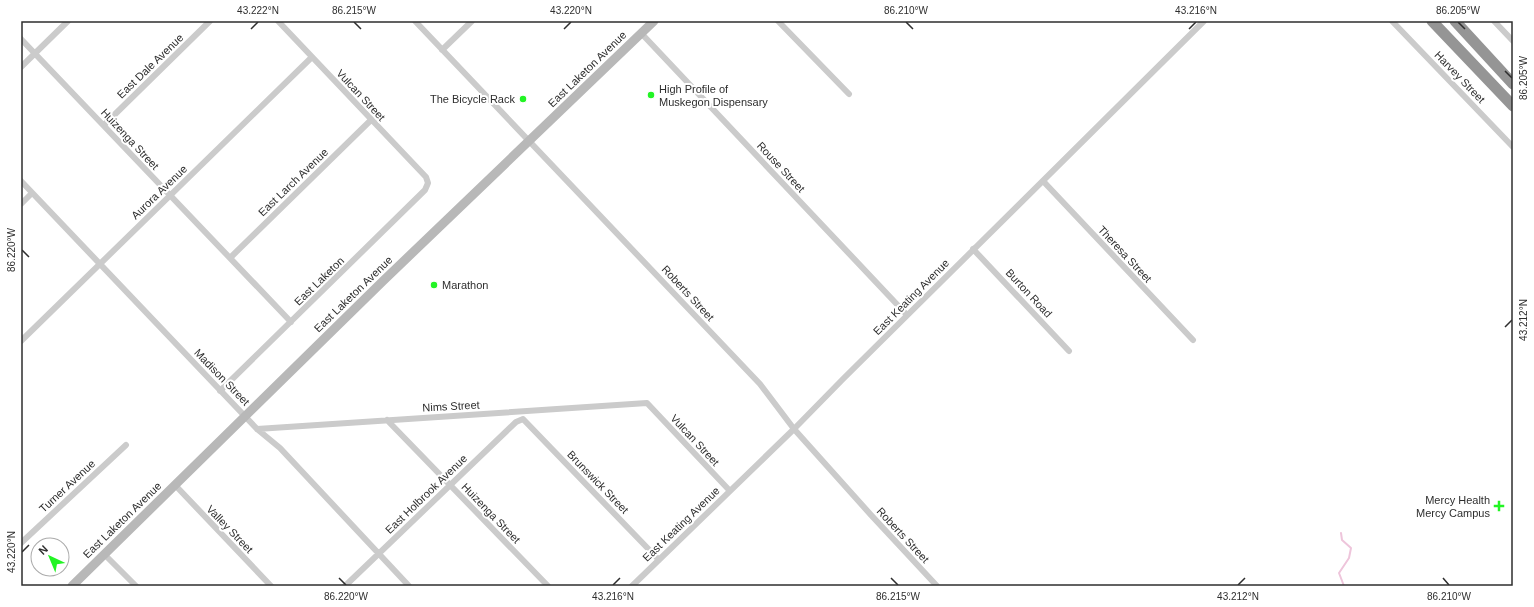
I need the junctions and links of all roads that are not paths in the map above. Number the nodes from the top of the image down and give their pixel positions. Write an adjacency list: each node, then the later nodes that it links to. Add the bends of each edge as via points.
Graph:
1 (68, 21): 17 (street)
2 (210, 21): 24 (street, East Dale Avenue)
3 (278, 21): 18 (street, Vulcan Street)
4 (415, 21): 16 (street, Roberts Street)
5 (472, 21): 16 (street)
6 (654, 21): 13 (main road, East Laketon Avenue)
7 (778, 21): 21 (street)
8 (1204, 21): 28 (street, East Keating Avenue)
9 (1392, 21): 26 (street, Harvey Street)
10 (1432, 21): 22 (highway)
11 (1455, 21): 20 (highway)
12 (1494, 21): 15 (street)
13 (641, 33): 25 (main road, East Laketon Avenue); 36 (street, Rouse Street)
14 (21, 39): 17 (street, Huizenga Street)
15 (1513, 41)
16 (442, 50): 25 (street, Roberts Street)
17 (35, 53): 19 (street); 24 (street, Huizenga Street)
18 (312, 57): 23 (street, Vulcan Street); 31 (street, Aurora Avenue)
19 (21, 67)
20 (1513, 84)
21 (849, 94)
22 (1513, 106)
23 (371, 120): 29 (street, Vulcan Street, via 426,177); 34 (street, East Larch Avenue)
24 (104, 125): 31 (street, Huizenga Street)
25 (529, 141): 43 (main road, East Laketon Avenue); 47 (street, Roberts Street, via 760,384)
26 (1513, 147)
27 (21, 181): 30 (street, Madison Street)
28 (1043, 181): 33 (street, East Keating Avenue); 38 (street, Theresa Street)
29 (428, 183): 37 (street, East Laketon, via 425,190)
30 (32, 193): 32 (street); 35 (street, Madison Street)
31 (170, 195): 34 (street, Huizenga Street); 35 (street, Aurora Avenue)
32 (21, 204)
33 (973, 249): 36 (street, East Keating Avenue); 40 (street, Burton Road)
34 (230, 258): 37 (street, Huizenga Street)
35 (100, 264): 39 (street, Aurora Avenue); 41 (street, Madison Street)
36 (907, 316): 47 (street, East Keating Avenue)
37 (291, 322): 41 (street, East Laketon)
38 (1193, 340)
39 (21, 341)
40 (1069, 351)
41 (220, 391): 43 (street, Madison Street)
42 (646, 403): 45 (street, Nims Street); 51 (street, Vulcan Street)
43 (245, 416): 46 (street, Madison Street); 49 (main road, East Laketon Avenue)
44 (523, 419): 50 (street, East Holbrook Avenue, via 516,422); 55 (street, Brunswick Street)
45 (387, 420): 46 (street, Nims Street); 50 (street, Huizenga Street)
46 (257, 429): 54 (street, Madison Street, via 280,448)
47 (794, 429): 51 (street, East Keating Avenue); 63 (street, Roberts Street)
48 (126, 445): 52 (street, Turner Avenue)
49 (175, 485): 53 (main road, East Laketon Avenue); 58 (street, Valley Street)
50 (450, 486): 54 (street, East Holbrook Avenue); 61 (street, Huizenga Street)
51 (730, 491): 55 (street, East Keating Avenue)
52 (21, 543)
53 (104, 554): 56 (main road, East Laketon Avenue); 57 (street)
54 (378, 554): 59 (street, East Holbrook Avenue); 60 (street, Madison Street)
55 (659, 560): 62 (street, East Keating Avenue)
56 (72, 586)
57 (136, 586)
58 (271, 586)
59 (345, 586)
60 (409, 586)
61 (548, 586)
62 (632, 586)
63 (937, 586)

